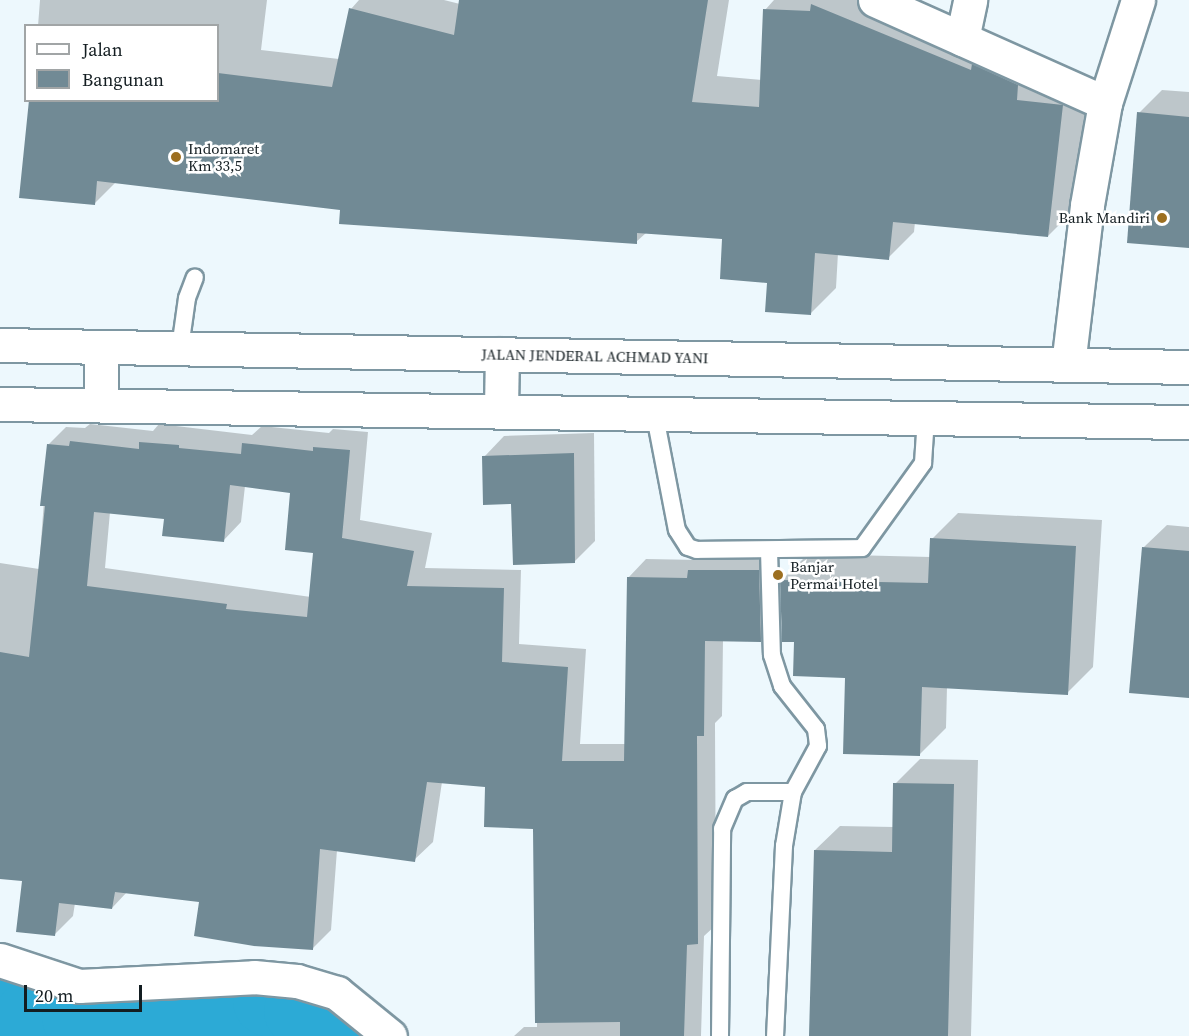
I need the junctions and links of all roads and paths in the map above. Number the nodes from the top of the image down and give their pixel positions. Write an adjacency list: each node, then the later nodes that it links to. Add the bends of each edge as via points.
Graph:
1 (875, 0): 4 (main road)
2 (970, 0): 4 (main road)
3 (1138, 0): 5 (main road)
4 (962, 39): 5 (main road)
5 (1105, 103): 11 (main road, via 1087,205)
6 (195, 277): 9 (lane, via 187,298)
7 (0, 345): 8 (main road, JALAN JENDERAL ACHMAD YANI)
8 (101, 347): 9 (main road, JALAN JENDERAL ACHMAD YANI); 14 (main road)
9 (180, 348): 10 (main road, JALAN JENDERAL ACHMAD YANI)
10 (502, 354): 11 (main road, JALAN JENDERAL ACHMAD YANI); 15 (main road)
11 (1068, 365): 12 (main road, JALAN JENDERAL ACHMAD YANI)
12 (1189, 367)
13 (0, 404): 14 (main road)
14 (101, 405): 15 (main road)
15 (501, 409): 16 (main road)
16 (654, 411): 17 (main road); 19 (lane, via 682,540 697,550)
17 (926, 418): 18 (main road); 19 (lane, via 923,463 871,541 852,551)
18 (1189, 422)
19 (769, 550): 20 (lane, via 772,655 782,686 816,729 818,746)
20 (793, 792): 23 (lane, via 747,792 735,799 723,829); 24 (lane, via 784,846)
21 (0, 960): 22 (main road, via 79,986 255,976 297,981 337,993)
22 (390, 1036)
23 (720, 1036)
24 (775, 1036)

